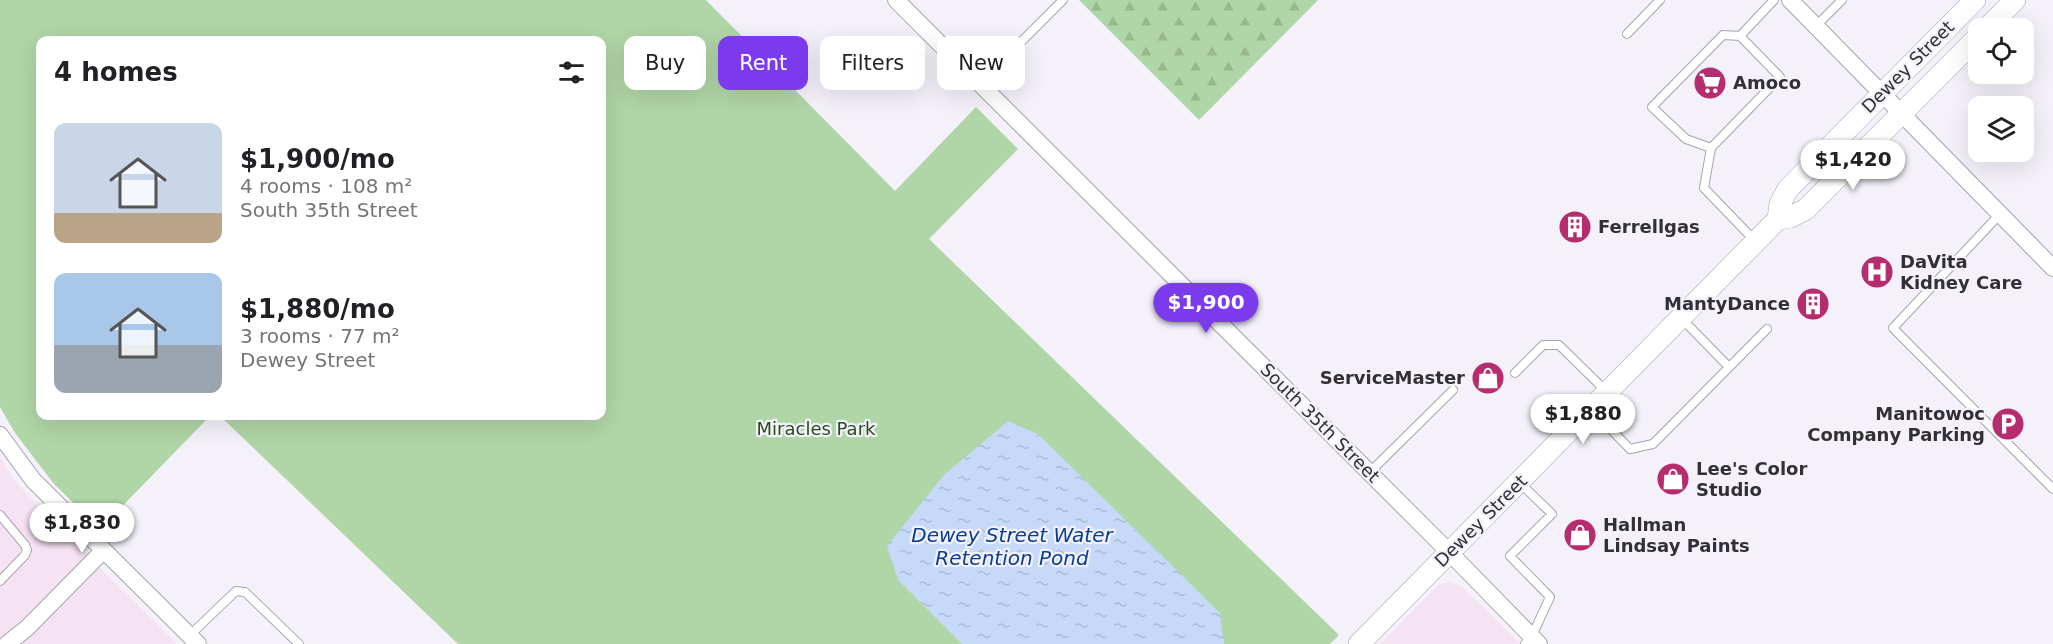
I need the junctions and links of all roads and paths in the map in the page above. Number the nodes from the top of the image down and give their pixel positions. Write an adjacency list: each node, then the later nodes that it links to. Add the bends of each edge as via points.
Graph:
1 (896, 0): 14 (street, South 35th Street)
2 (1063, 0): 13 (lane)
3 (1660, 0): 11 (lane)
4 (1774, 0): 12 (lane)
5 (1790, 0): 10 (street)
6 (1842, 0): 10 (lane)
7 (1975, 0): 17 (street, Dewey Street)
8 (2015, 0): 9 (street)
9 (1997, 18)
10 (1816, 26): 17 (street)
11 (1627, 34)
12 (1740, 36): 19 (lane, via 1780,77); 19 (lane, via 1723,35 1652,107 1686,139)
13 (1025, 38)
14 (937, 41)
15 (1968, 47): 18 (street, Dewey Street)
16 (985, 90): 32 (street, South 35th Street)
17 (1882, 94): 18 (street); 21 (street, Dewey Street, via 1788,189)
18 (1902, 114): 20 (street); 21 (street, Dewey Street, via 1806,209)
19 (1711, 148): 22 (lane, via 1704,188)
20 (2000, 214): 23 (street); 34 (lane, via 1893,328)
21 (1778, 219): 22 (street, Dewey Street)
22 (1755, 242): 24 (street, Dewey Street)
23 (2053, 268)
24 (1681, 317): 26 (lane); 29 (street, Dewey Street)
25 (1767, 328): 26 (lane)
26 (1729, 367): 30 (lane, via 1653,444 1630,449)
27 (1515, 372): 29 (lane, via 1543,345 1559,345)
28 (1452, 390): 32 (lane)
29 (1608, 392): 30 (street, Dewey Street)
30 (1591, 409): 33 (street, Dewey Street)
31 (0, 435): 36 (street, via 33,480)
32 (1370, 472): 37 (street, South 35th Street)
33 (1519, 482): 37 (street, Dewey Street); 40 (lane, via 1552,514 1510,556 1550,597)
34 (2053, 489)
35 (1, 517): 38 (lane, via 27,550)
36 (103, 551): 39 (street); 41 (street)
37 (1450, 553): 40 (street, South 35th Street); 43 (street, Dewey Street)
38 (0, 581)
39 (194, 640): 42 (lane, via 236,591 245,592)
40 (1532, 641)
41 (7, 644)
42 (299, 644)
43 (1359, 644)

